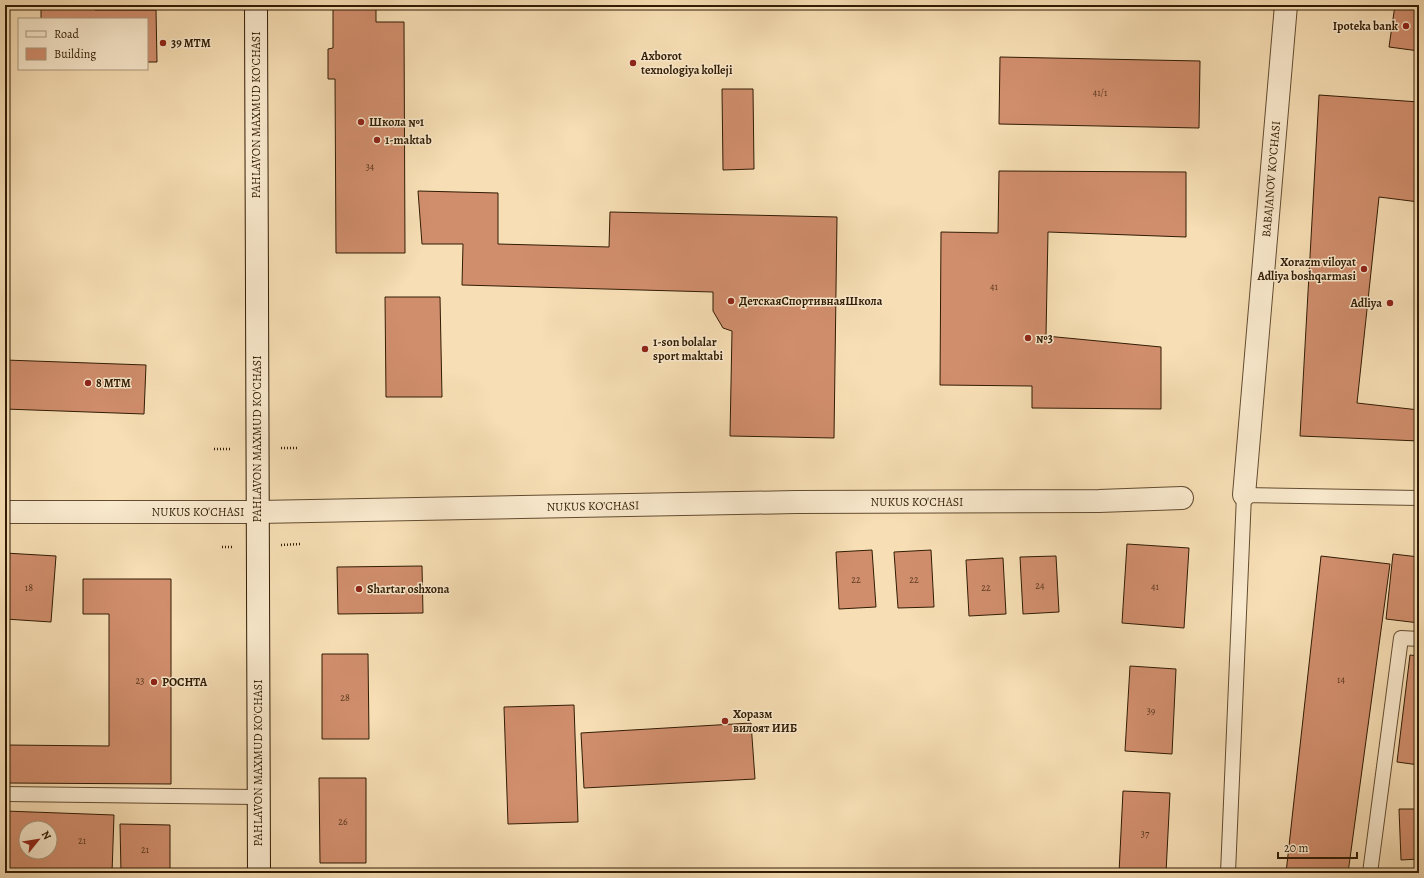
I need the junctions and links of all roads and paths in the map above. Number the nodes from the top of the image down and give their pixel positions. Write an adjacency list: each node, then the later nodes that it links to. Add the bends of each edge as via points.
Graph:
1 (256, 5): 7 (street, PAHLAVON MAXMUD KO'CHASI)
2 (1286, 5): 3 (street, BABAJANOV KO'CHASI)
3 (1244, 496): 5 (lane); 12 (lane)
4 (1182, 498): 7 (street, NUKUS KO'CHASI)
5 (1419, 498)
6 (5, 512): 7 (street, NUKUS KO'CHASI)
7 (258, 512): 10 (street, PAHLAVON MAXMUD KO'CHASI)
8 (1419, 639): 13 (lane, via 1401,638)
9 (5, 794): 10 (lane)
10 (258, 797): 11 (street, PAHLAVON MAXMUD KO'CHASI)
11 (259, 873)
12 (1228, 873)
13 (1370, 873)

